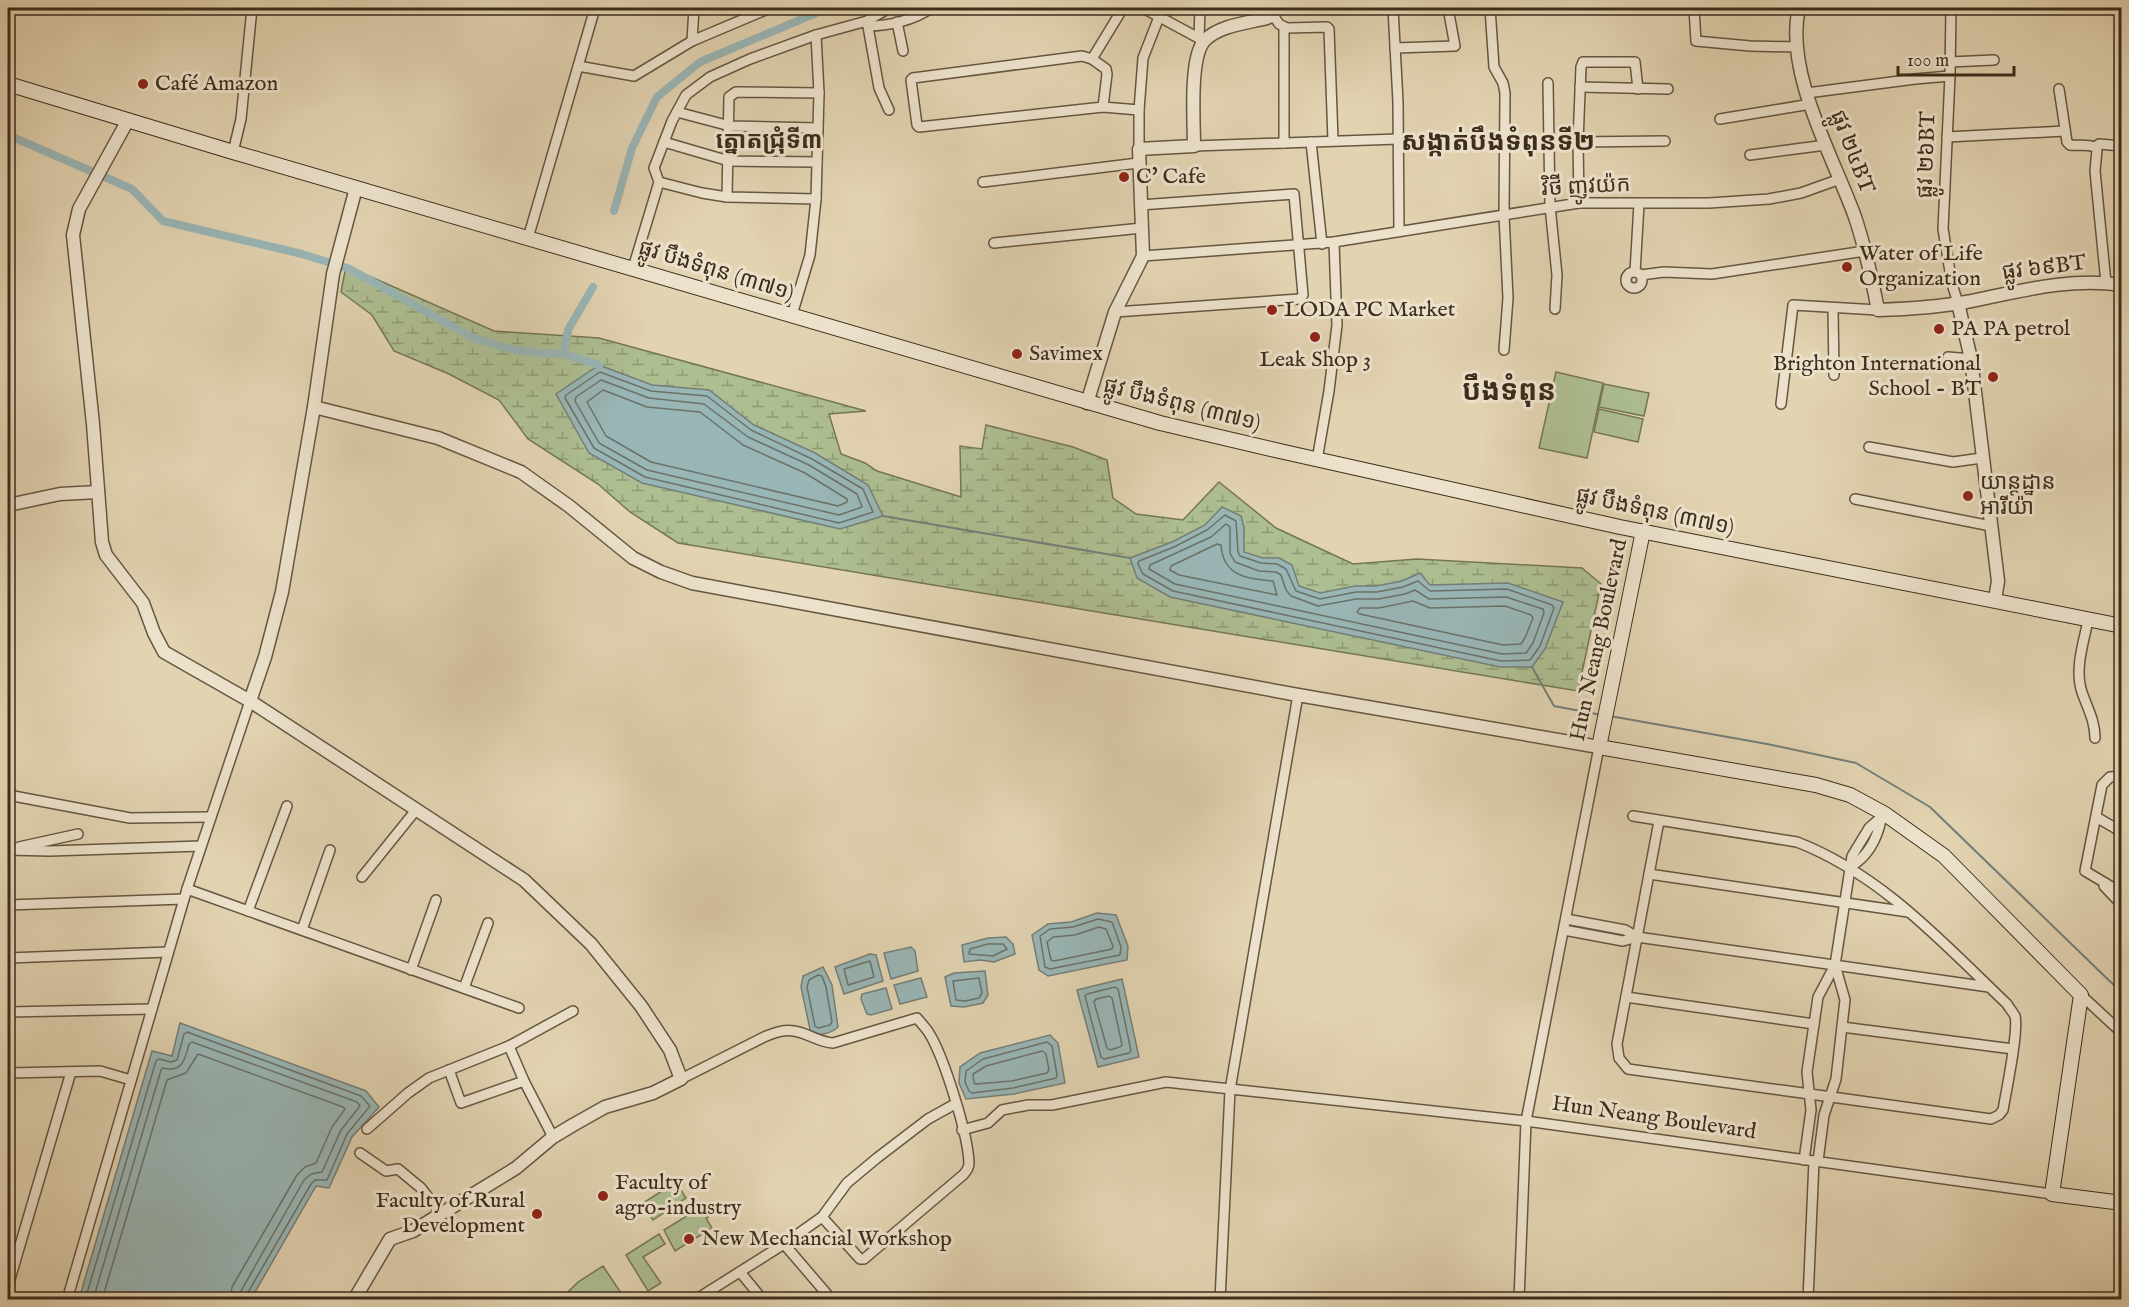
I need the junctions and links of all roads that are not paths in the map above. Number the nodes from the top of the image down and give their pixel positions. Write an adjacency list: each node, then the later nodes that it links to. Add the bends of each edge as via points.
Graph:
1 (252, 8): 62 (street, via 241,119)
2 (595, 8): 30 (street)
3 (693, 8): 23 (street)
4 (770, 8): 23 (street)
5 (889, 8): 19 (street)
6 (931, 8): 18 (street)
7 (1123, 8): 27 (street)
8 (1143, 8): 17 (street)
9 (1200, 8): 22 (street)
10 (1393, 8): 25 (street)
11 (1448, 8): 25 (street, via 1455,46)
12 (1490, 8): 77 (street, via 1494,67 1505,93)
13 (1694, 8): 24 (street, via 1696,41)
14 (1799, 8): 24 (street, ផ្លូវ ២៤BT)
15 (1951, 8): 29 (street, ផ្លូវ ២៦BT)
16 (1275, 11): 20 (street); 22 (street)
17 (1160, 17): 22 (street); 42 (street, via 1143,58)
18 (897, 22): 19 (street); 26 (street)
19 (867, 24): 21 (street); 41 (street, via 879,88)
20 (1284, 27): 51 (street, via 1329,29); 56 (street)
21 (816, 35): 38 (street); 43 (street, via 710,77 686,95)
22 (1201, 39): 58 (street, via 1196,56)
23 (692, 41): 30 (street, via 634,76)
24 (1796, 46): 39 (street, ផ្លូវ ២៤BT)
25 (1395, 48): 50 (street)
26 (903, 51)
27 (1092, 59): 40 (street, via 1107,71); 40 (street, via 1079,56 912,78 917,125)
28 (1994, 60): 29 (street)
29 (1950, 62): 31 (street, ផ្លូវ ២៦BT)
30 (578, 66): 80 (street)
31 (1950, 76): 39 (street); 49 (street, ផ្លូវ ២៦BT)
32 (1548, 83): 76 (street)
33 (8, 84): 45 (main road, ផ្លូវ បឹងទំពុន (៣៧១))
34 (1580, 87): 35 (street); 35 (street, via 1583,62 1632,61 1637,65); 55 (street)
35 (1638, 89): 36 (street)
36 (1668, 89)
37 (2059, 89): 48 (street)
38 (819, 93): 46 (street, via 736,92 729,97); 47 (street)
39 (1809, 98): 44 (street); 57 (street, ផ្លូវ ២៤BT)
40 (1103, 107): 42 (street)
41 (889, 110)
42 (1139, 110): 61 (street)
43 (677, 112): 46 (street); 54 (street)
44 (1720, 118)
45 (128, 120): 62 (main road, ផ្លូវ បឹងទំពុន (៣៧១)); 106 (street, via 90,189 74,228)
46 (730, 126): 47 (street); 64 (street)
47 (818, 128): 65 (street)
48 (2065, 131): 49 (street); 60 (street, via 2070,145)
49 (1947, 137): 90 (street, ផ្លូវ ២៦BT, via 1943,236)
50 (1398, 139): 51 (street); 79 (street)
51 (1333, 140): 52 (street)
52 (1311, 141): 56 (street); 83 (street)
53 (1665, 141): 55 (street)
54 (664, 142): 64 (street); 68 (street, via 654,168)
55 (1578, 142): 73 (street)
56 (1284, 143): 58 (street)
57 (1826, 145): 63 (street); 67 (street, ផ្លូវ ២៤BT)
58 (1194, 146): 61 (street)
59 (2121, 146): 60 (street)
60 (2095, 147): 88 (street)
61 (1139, 149): 66 (street)
62 (233, 152): 70 (main road, ផ្លូវ បឹងទំពុន (៣៧១))
63 (1750, 155)
64 (729, 161): 65 (street); 71 (street)
65 (817, 162): 72 (street)
66 (1138, 163): 69 (street); 75 (street)
67 (1840, 179): 74 (street, វិថី ញូវយ៉ក, via 1769,199); 85 (street, ផ្លូវ ២៤BT)
68 (659, 182): 71 (street); 87 (street)
69 (983, 182)
70 (356, 188): 80 (main road, ផ្លូវ បឹងទំពុន (៣៧១)); 102 (street, via 333,274)
71 (727, 197): 72 (street)
72 (816, 199): 95 (street, via 810,255)
73 (1579, 203): 74 (street, វិថី ញូវយ៉ក); 76 (street, វិថី ញូវយ៉ក)
74 (1639, 204): 85 (street, via 1638,274 1713,274)
75 (1140, 205): 78 (street); 84 (street, via 1294,194)
76 (1550, 206): 77 (street, វិថី ញូវយ៉ក); 91 (street, via 1557,275)
77 (1504, 214): 79 (street, វិថី ញូវយ៉ក); 96 (street, via 1508,298)
78 (1142, 228): 82 (street); 86 (street)
79 (1399, 231): 81 (street, វិថី ញូវយ៉ក)
80 (528, 238): 87 (main road, ផ្លូវ បឹងទំពុន (៣៧១))
81 (1334, 242): 83 (street, វិថី ញូវយ៉ក); 105 (street, via 1337,326)
82 (994, 243)
83 (1322, 244): 84 (street, វិថី ញូវយ៉ក)
84 (1298, 246): 86 (street, វិថី ញូវយ៉ក); 94 (street, via 1303,295 1300,299)
85 (1866, 251): 93 (street, ផ្លូវ ២៤BT)
86 (1143, 256): 94 (street)
87 (633, 268): 95 (main road, ផ្លូវ បឹងទំពុន (៣៧១))
88 (2106, 283): 89 (street, ផ្លូវ ៦៩BT); 90 (street, ផ្លូវ ៦៩BT, via 2019,290)
89 (2121, 285)
90 (1958, 303): 93 (street, ផ្លូវ ៦៩BT); 98 (street)
91 (1555, 309)
92 (1833, 309): 93 (street, ផ្លូវ ៦៩BT); 99 (street); 101 (street, ផ្លូវ ៦៩BT, via 1793,305)
93 (1878, 310)
94 (1115, 312): 100 (street)
95 (792, 315): 100 (main road, ផ្លូវ បឹងទំពុន (៣៧១))
96 (1504, 350)
97 (1948, 357): 98 (street)
98 (1971, 359): 104 (street)
99 (1834, 375)
100 (1087, 403): 105 (main road, ផ្លូវ បឹងទំពុន (៣៧១))
101 (1781, 404)
102 (314, 407): 114 (street, via 438,438 521,472 633,558 692,583); 115 (street, via 282,592)
103 (1869, 447): 104 (street, via 1953,462)
104 (1982, 458): 109 (street)
105 (1317, 460): 110 (main road, ផ្លូវ បឹងទំពុន (៣៧១))
106 (98, 492): 108 (street, via 60,494); 115 (street, via 103,549 143,603 164,652)
107 (1855, 500): 109 (street)
108 (8, 506)
109 (1991, 526): 111 (street, via 1998,581)
110 (1643, 531): 111 (main road, ផ្លូវ បឹងទំពុន (៣៧១)); 117 (main road, Hun Neang Boulevard)
111 (1995, 600): 112 (main road, ផ្លូវ បឹងទំពុន (៣៧១))
112 (2088, 620): 113 (main road, ផ្លូវ បឹងទំពុន (៣៧១)); 116 (street, via 2078,670)
113 (2121, 626)
114 (1298, 695): 117 (street); 175 (street)
115 (250, 701): 121 (street); 123 (street)
116 (2095, 738)
117 (1599, 747): 124 (main road, via 1816,785 1850,795); 144 (street, Hun Neang Boulevard)
118 (2121, 776): 125 (street, via 2110,777 2102,785)
119 (8, 795): 123 (street, via 130,818)
120 (288, 806): 142 (street)
121 (416, 810): 134 (street); 172 (street, via 524,880 591,944 641,1006 670,1050)
122 (1633, 816): 126 (street)
123 (211, 817): 129 (street)
124 (1883, 817): 132 (street, via 1861,861); 157 (main road, via 1944,856)
125 (2096, 817): 127 (street); 135 (street, via 2085,871)
126 (1659, 821): 132 (street, via 1797,843); 133 (street)
127 (2121, 832)
128 (78, 834): 130 (street)
129 (201, 846): 130 (street); 137 (street)
130 (8, 849)
131 (330, 850): 147 (street)
132 (1850, 867): 139 (street); 143 (street)
133 (1649, 874): 139 (street); 150 (street)
134 (362, 877)
135 (2096, 878): 136 (street); 141 (street)
136 (2121, 893)
137 (185, 894): 140 (street); 142 (street); 151 (street)
138 (436, 900): 154 (street)
139 (1845, 903): 143 (street); 153 (street)
140 (8, 905)
141 (2121, 905)
142 (248, 911): 147 (street)
143 (1911, 913): 155 (street)
144 (1566, 919): 146 (street); 148 (street, Hun Neang Boulevard)
145 (488, 923): 156 (street)
146 (1596, 925): 149 (street); 150 (street, via 1625,930)
147 (302, 930): 154 (street)
148 (1564, 930): 149 (street); 179 (street, Hun Neang Boulevard)
149 (1594, 935): 150 (street, via 1623,941)
150 (1637, 937): 153 (street); 158 (street)
151 (168, 952): 152 (street); 160 (street)
152 (8, 958)
153 (1835, 965): 155 (street); 163 (street, via 1818,997); 164 (street, via 1845,1000)
154 (411, 970): 156 (street)
155 (1989, 987): 168 (street, via 2015,1016)
156 (464, 988): 159 (street)
157 (2081, 995): 165 (street); 187 (main road)
158 (1626, 997): 163 (street); 176 (street, via 1617,1044 1619,1058 1628,1069)
159 (519, 1008)
160 (152, 1009): 162 (street); 173 (street)
161 (573, 1011): 167 (street)
162 (8, 1012)
163 (1814, 1023): 176 (street, via 1807,1072)
164 (1842, 1027): 168 (street); 177 (street, via 1836,1079)
165 (2121, 1033)
166 (8, 1045): 171 (street)
167 (509, 1046): 169 (street); 174 (street)
168 (2013, 1049): 177 (street, via 2003,1110 1991,1119)
169 (449, 1070): 174 (street, via 462,1103); 181 (street, via 408,1093)
170 (71, 1072): 171 (street); 173 (street, via 100,1071); 193 (street)
171 (8, 1075)
172 (681, 1079): 178 (street, via 778,1032 795,1030 823,1043 833,1043 917,1018 929,1033 948,1074); 184 (street, via 653,1093 605,1107)
173 (131, 1080): 194 (street)
174 (524, 1081): 184 (street)
175 (1230, 1090): 179 (street); 182 (street, via 1166,1082 1052,1105 1002,1110 988,1123); 199 (street)
176 (1810, 1094): 177 (street); 180 (street)
177 (1829, 1096): 183 (street)
178 (955, 1104): 182 (street); 190 (street, via 928,1119 847,1183)
179 (1526, 1121): 186 (street, Hun Neang Boulevard); 200 (street)
180 (1808, 1128): 183 (street); 186 (street)
181 (367, 1129)
182 (962, 1130): 190 (street, via 969,1161 966,1172 864,1259)
183 (1821, 1130): 186 (street)
184 (553, 1137): 189 (street, via 516,1168)
185 (360, 1153): 189 (street, via 386,1171 398,1169)
186 (1812, 1161): 187 (street, Hun Neang Boulevard); 201 (street)
187 (2052, 1194): 188 (main road, Hun Neang Boulevard)
188 (2121, 1203)
189 (441, 1214): 195 (street, via 390,1239)
190 (822, 1216): 191 (street)
191 (784, 1244): 192 (street); 198 (street)
192 (740, 1272): 196 (street); 197 (street)
193 (8, 1286)
194 (67, 1299)
195 (354, 1299)
196 (695, 1299)
197 (763, 1299)
198 (832, 1299)
199 (1220, 1299)
200 (1519, 1299)
201 (1808, 1299)

